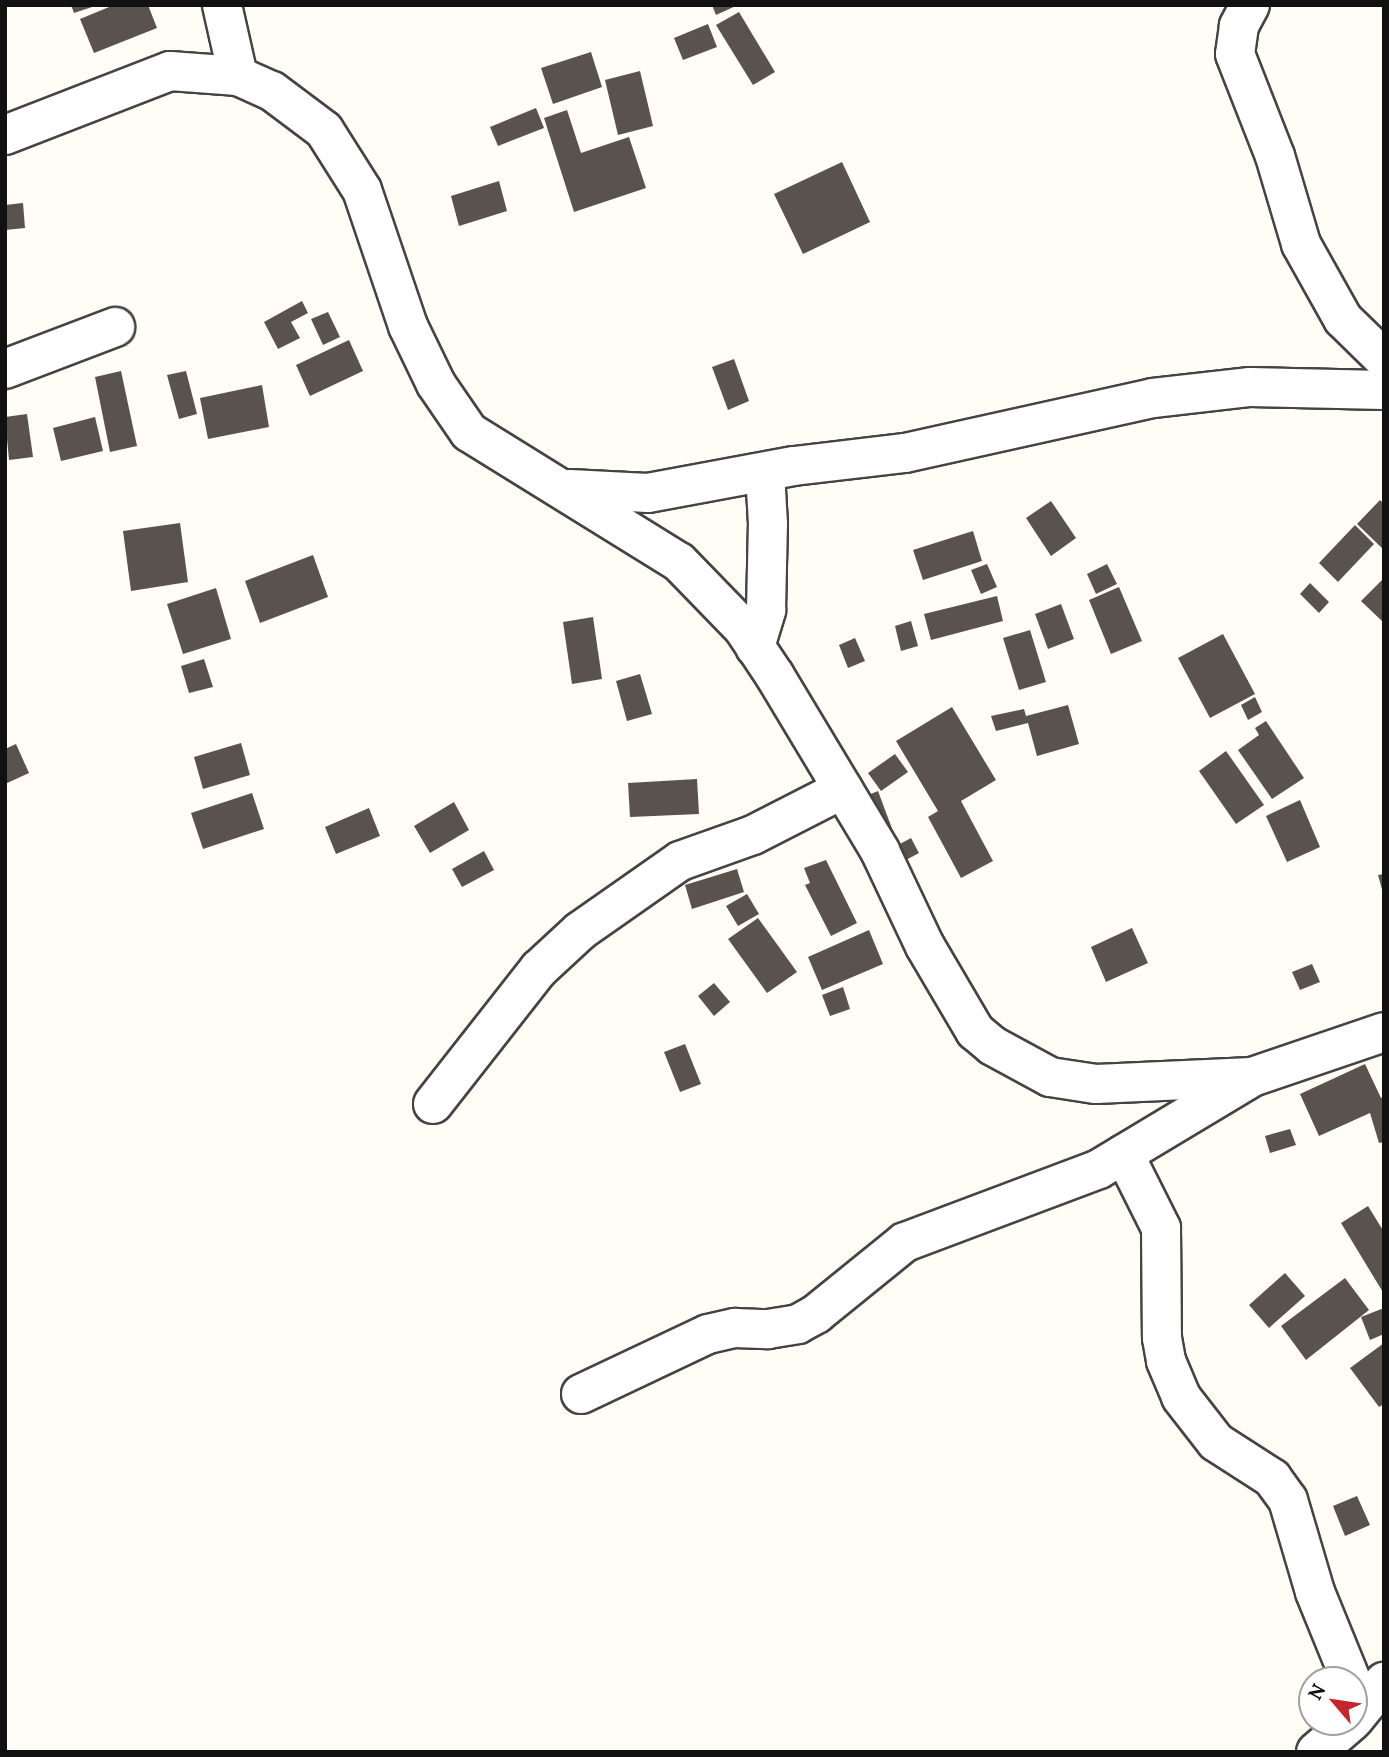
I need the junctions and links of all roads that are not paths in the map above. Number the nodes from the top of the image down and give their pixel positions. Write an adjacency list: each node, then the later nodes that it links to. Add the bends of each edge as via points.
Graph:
1 (222, 5): 3 (street)
2 (1250, 5): 6 (street, via 1239,26 1235,54 1275,156 1301,244 1343,320)
3 (238, 76): 4 (street, via 170,71); 10 (street, via 272,91 324,130 362,190 408,326 436,384 469,432)
4 (5, 135)
5 (115, 327): 7 (street)
6 (1384, 359)
7 (5, 369)
8 (1384, 390): 9 (street, via 1250,387 1153,398 960,443)
9 (765, 472): 10 (street, via 649,493); 11 (street, via 766,610)
10 (560, 489): 11 (street, via 678,562 743,628)
11 (755, 647): 12 (street)
12 (843, 789): 14 (street, via 880,851 925,946 975,1031 993,1046 1050,1077 1068,1081 1096,1084); 15 (street, via 753,835 680,862 580,931 539,969)
13 (1384, 1032): 14 (street)
14 (1252, 1077): 16 (street)
15 (433, 1104)
16 (1124, 1154): 17 (street, via 1099,1169 905,1242 798,1324 708,1334); 18 (street, via 1161,1228 1162,1338 1166,1362 1181,1397 1216,1442 1272,1478 1288,1500 1315,1592)
17 (582, 1394)
18 (1345, 1666)
19 (1329, 1736): 20 (street)
20 (1316, 1752)

